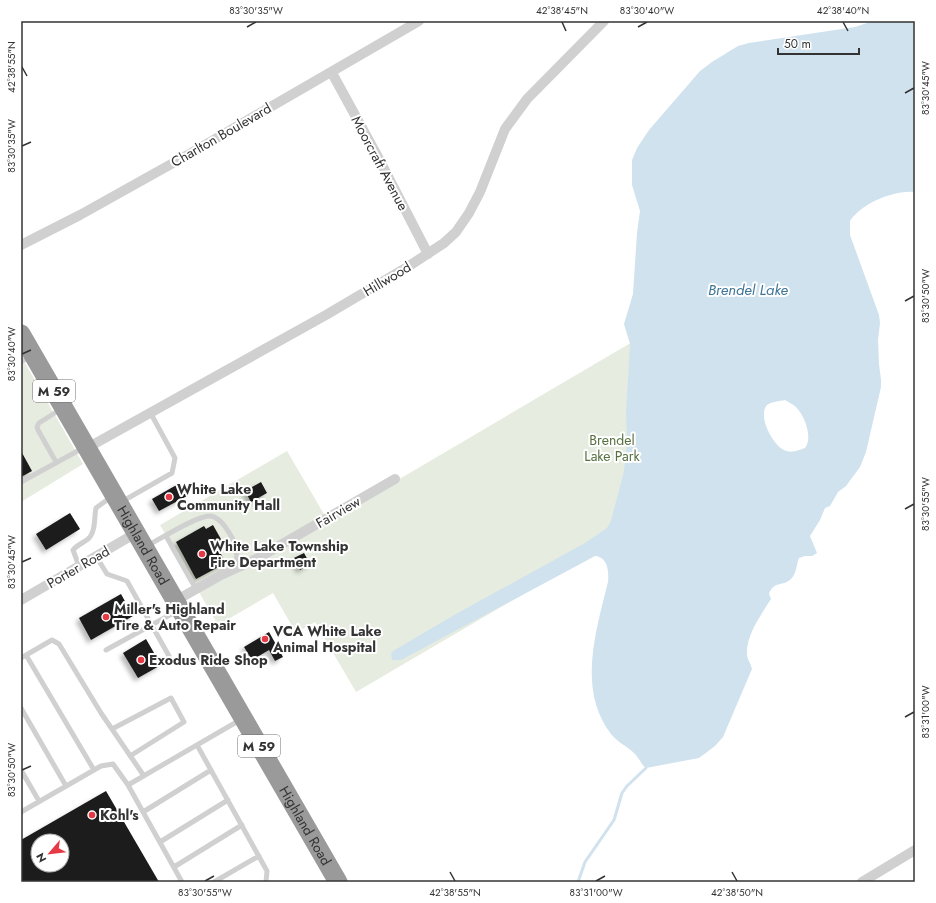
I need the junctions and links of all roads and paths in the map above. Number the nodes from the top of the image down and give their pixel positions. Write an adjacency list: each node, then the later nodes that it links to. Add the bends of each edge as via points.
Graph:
1 (419, 21): 3 (street, Charlton Boulevard)
2 (604, 21): 5 (street, Hillwood, via 526,99 506,129 470,213 456,232)
3 (332, 72): 4 (street, Charlton Boulevard, via 80,215); 5 (street, Moorcraft Avenue)
4 (21, 245)
5 (428, 254): 9 (street, Hillwood, via 326,315)
6 (21, 334): 7 (highway, Highland Road / M 59)
7 (27, 358): 8 (highway, Highland Road / M 59)
8 (64, 408): 10 (highway, Highland Road / M 59); 11 (lane, via 39,423 37,427)
9 (150, 412): 10 (street, Hillwood); 14 (lane, via 175,458 172,473)
10 (86, 447): 11 (lane); 14 (highway, Highland Road / M 59)
11 (56, 462): 13 (lane)
12 (395, 479): 19 (street, Fairview, via 258,558)
13 (21, 482)
14 (116, 500): 16 (highway, Highland Road / M 59); 18 (lane, via 96,508 92,535 73,550)
15 (166, 536): 16 (lane); 19 (lane, via 199,518 216,518 224,525 237,546); 20 (lane)
16 (140, 540): 17 (street, Porter Road); 22 (highway, Highland Road / M 59)
17 (96, 556): 18 (street, Porter Road); 23 (lane, via 107,574 127,581)
18 (79, 566): 21 (street, Porter Road)
19 (239, 566): 20 (street, Fairview)
20 (196, 590): 22 (street, Fairview)
21 (21, 600)
22 (177, 605): 23 (lane); 29 (highway, Highland Road / M 59)
23 (152, 625): 24 (lane); 26 (lane)
24 (106, 650)
25 (26, 654): 27 (lane); 30 (lane, via 52,640 60,644); 34 (lane)
26 (169, 656)
27 (21, 658)
28 (21, 708): 38 (lane)
29 (243, 718): 31 (lane); 51 (highway, Highland Road / M 59)
30 (112, 729): 32 (lane); 32 (lane, via 171,698 184,722)
31 (197, 745): 35 (lane); 36 (lane)
32 (130, 756): 36 (lane)
33 (21, 770): 40 (lane)
34 (94, 770): 37 (lane, via 113,764); 38 (lane)
35 (211, 770): 39 (lane); 42 (lane)
36 (144, 776): 37 (lane)
37 (128, 785): 42 (lane)
38 (66, 786): 40 (lane)
39 (228, 800): 43 (lane); 44 (lane)
40 (39, 801): 41 (lane)
41 (21, 812)
42 (143, 812): 44 (lane)
43 (242, 825): 46 (lane); 47 (lane)
44 (160, 842): 47 (lane)
45 (915, 850): 52 (street)
46 (259, 856): 49 (lane); 50 (lane, via 268,872)
47 (174, 867): 48 (lane)
48 (182, 882)
49 (214, 882)
50 (266, 882)
51 (338, 882)
52 (862, 882)

